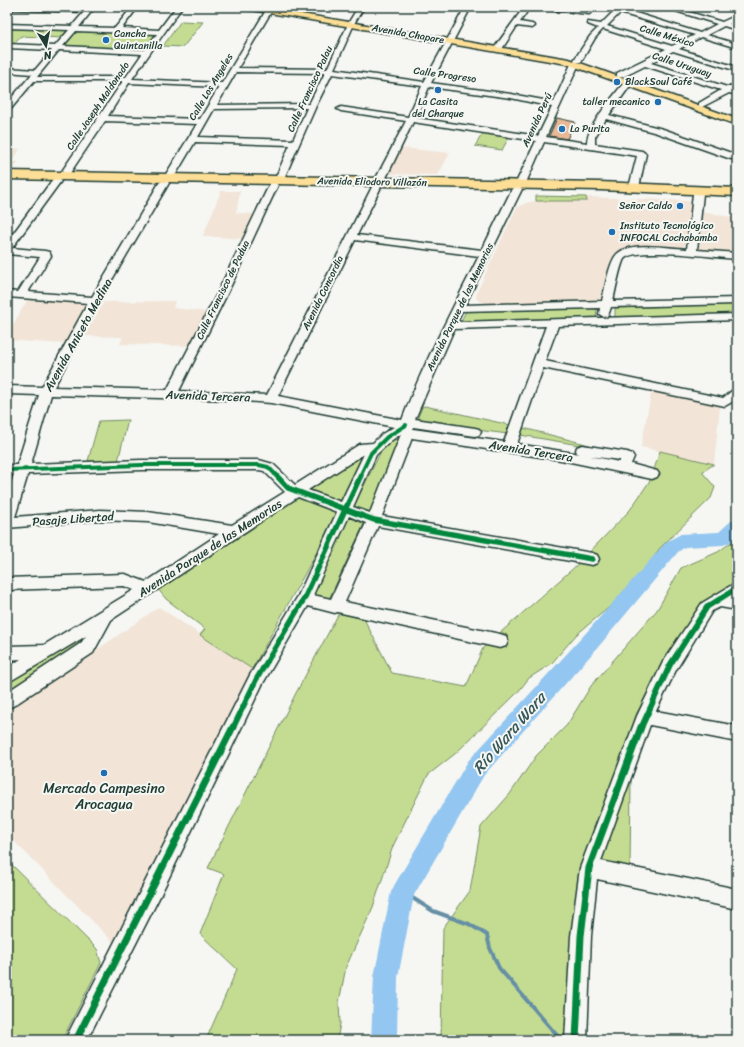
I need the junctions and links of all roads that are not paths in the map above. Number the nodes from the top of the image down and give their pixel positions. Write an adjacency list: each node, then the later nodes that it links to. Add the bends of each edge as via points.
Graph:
1 (11, 7): 11 (street); 16 (main road)
2 (135, 7): 27 (street)
3 (179, 7): 28 (street, Calle Joseph Maldonado)
4 (246, 7): 12 (main road, Avenida Chapare)
5 (361, 7): 18 (street, Calle Francisco Palau)
6 (468, 7): 31 (street, Avenida Concordia)
7 (527, 7): 21 (street)
8 (541, 7): 14 (street)
9 (666, 7): 20 (street)
10 (725, 7): 15 (street)
11 (91, 8): 26 (street)
12 (269, 8): 18 (main road, Avenida Chapare); 42 (street, Calle Los Angeles)
13 (621, 8): 24 (street, Avenida Perú); 29 (street)
14 (589, 10): 19 (street)
15 (737, 10)
16 (7, 11)
17 (737, 16): 20 (street)
18 (351, 23): 31 (main road, Avenida Chapare); 43 (street, Calle Francisco Palau)
19 (590, 23): 24 (street, Calle México); 30 (street)
20 (723, 23): 25 (street); 29 (street)
21 (515, 24): 23 (street); 34 (street)
22 (7, 26): 26 (street)
23 (532, 26)
24 (602, 27): 30 (street, Avenida Perú); 36 (street, Calle México)
25 (737, 28)
26 (73, 29): 27 (street); 35 (street)
27 (117, 30): 28 (street)
28 (162, 32): 37 (street, Calle Joseph Maldonado)
29 (700, 35): 33 (street); 36 (street)
30 (592, 37): 38 (street, Avenida Perú)
31 (450, 40): 34 (main road, Avenida Chapare); 38 (main road, Avenida Chapare); 49 (street, Avenida Concordia)
32 (7, 46): 35 (street)
33 (737, 46)
34 (499, 47): 38 (main road, Avenida Chapare)
35 (56, 48): 37 (street); 44 (street)
36 (673, 48): 39 (street); 40 (street, Calle México)
37 (147, 52): 47 (street, Calle Joseph Maldonado)
38 (576, 62): 45 (main road, Avenida Chapare); 48 (main road, Avenida Chapare); 54 (street, Avenida Perú)
39 (644, 63): 45 (street); 52 (street, Calle Uruguay)
40 (737, 69)
41 (7, 70): 44 (street)
42 (233, 70): 43 (street, Calle Progreso); 50 (street, Calle Los Angeles)
43 (330, 71): 49 (street, Calle Progreso); 56 (street, Calle Francisco Palau)
44 (37, 72): 46 (street)
45 (620, 75): 55 (main road, Avenida Chapare)
46 (31, 79): 47 (street); 58 (street)
47 (127, 80): 50 (street); 62 (street, Calle Joseph Maldonado)
48 (628, 83): 60 (street); 65 (main road, Avenida Chapare)
49 (426, 84): 54 (street, Calle Progreso); 63 (street, Avenida Concordia)
50 (224, 85): 57 (street, Calle Los Angeles)
51 (737, 85): 52 (street)
52 (728, 90): 53 (street, Calle Uruguay); 55 (street)
53 (737, 93)
54 (556, 105): 67 (street, Avenida Perú)
55 (702, 105): 61 (main road, Avenida Chapare)
56 (312, 106): 57 (street); 68 (street, Calle Francisco Palau)
57 (211, 107): 64 (street, Calle Los Angeles)
58 (7, 108)
59 (341, 109): 63 (street)
60 (603, 116): 69 (street, via 591,137); 70 (street, via 660,131)
61 (737, 117)
62 (102, 118): 64 (street); 72 (street, Calle Joseph Maldonado)
63 (411, 119): 67 (street); 76 (street, Avenida Concordia)
64 (202, 122): 66 (street, Calle Los Angeles)
65 (737, 122)
66 (192, 139): 68 (street); 74 (street, Calle Los Angeles)
67 (540, 139): 69 (street); 77 (street, Avenida Perú)
68 (296, 143): 75 (street, Calle Francisco Palau)
69 (591, 146): 78 (street, via 642,154)
70 (734, 158)
71 (7, 176): 72 (highway, Avenida Eliodoro Villazón)
72 (59, 179): 73 (highway, Avenida Eliodoro Villazón); 74 (highway, Avenida Eliodoro Villazón); 83 (street, Calle Joseph Maldonado)
73 (7, 180)
74 (166, 181): 75 (highway, Avenida Eliodoro Villazón); 89 (street, Avenida Aniceto Medina)
75 (276, 183): 76 (highway, Avenida Eliodoro Villazón); 101 (street, Calle Francisco de Padua)
76 (377, 184): 77 (highway, Avenida Eliodoro Villazón); 82 (street, Avenida Concordia)
77 (518, 187): 78 (highway, Avenida Eliodoro Villazón); 80 (highway, Avenida Eliodoro Villazón); 85 (street, Avenida Parque de las Memorias)
78 (634, 187): 79 (highway, Avenida Eliodoro Villazón)
79 (737, 192)
80 (698, 194): 81 (highway, Avenida Eliodoro Villazón); 84 (street)
81 (737, 196)
82 (351, 237): 85 (street); 102 (street, Avenida Concordia)
83 (7, 250): 88 (street, via 46,256)
84 (692, 253): 86 (street); 91 (street, via 648,249 628,252 621,256)
85 (486, 254): 92 (street, Avenida Parque de las Memorias)
86 (737, 256)
87 (7, 294): 88 (street)
88 (21, 295): 89 (street)
89 (95, 300): 99 (street, Avenida Aniceto Medina)
90 (737, 301): 91 (street)
91 (606, 305): 92 (street); 94 (street)
92 (458, 308): 96 (street, Avenida Parque de las Memorias)
93 (737, 317): 94 (street)
94 (603, 322): 95 (street)
95 (553, 323): 96 (street); 97 (street)
96 (450, 326): 103 (street, Avenida Parque de las Memorias, via 415,401)
97 (539, 364): 100 (street, via 725,402); 104 (street)
98 (7, 390): 99 (street, Avenida Tercera)
99 (46, 392): 101 (street, Avenida Tercera); 107 (street, Avenida Aniceto Medina)
100 (737, 393)
101 (171, 395): 102 (street, Avenida Tercera)
102 (271, 399): 103 (street, Avenida Tercera)
103 (407, 427): 104 (street, Avenida Tercera); 105 (street, via 387,437); 111 (street, Avenida Parque de las Memorias)
104 (511, 442): 108 (street, Avenida Tercera, via 625,462)
105 (376, 448): 109 (street, Avenida Parque de las Memorias, via 365,447); 110 (street, via 371,453)
106 (7, 470): 107 (street)
107 (24, 470): 109 (street, via 141,465 259,465 268,468 288,488); 112 (street, Avenida Aniceto Medina)
108 (652, 474)
109 (298, 491): 110 (street); 113 (street, Avenida Parque de las Memorias)
110 (346, 509): 111 (street); 118 (street)
111 (374, 520): 114 (street); 121 (street, Avenida Parque de las Memorias)
112 (7, 522): 113 (street, Pasaje Libertad, via 100,515 148,517)
113 (234, 531): 117 (street, Avenida Parque de las Memorias)
114 (592, 559)
115 (7, 584): 117 (street, via 125,580)
116 (737, 588): 119 (street)
117 (147, 589): 122 (street, Avenida Parque de las Memorias)
118 (304, 600): 121 (street); 132 (street, via 256,680)
119 (718, 600): 120 (street); 128 (street, via 707,607 686,638)
120 (737, 604)
121 (336, 607): 123 (street)
122 (106, 616): 124 (street, Avenida Parque de las Memorias); 127 (street, Avenida Parque de las Memorias, via 87,648)
123 (500, 641)
124 (45, 652): 125 (street); 126 (street, Avenida Parque de las Memorias)
125 (7, 653)
126 (7, 676)
127 (7, 701)
128 (645, 716): 129 (street); 130 (street)
129 (737, 734)
130 (589, 868): 131 (street); 133 (street, via 581,936)
131 (737, 899)
132 (76, 1040)
133 (576, 1040)

